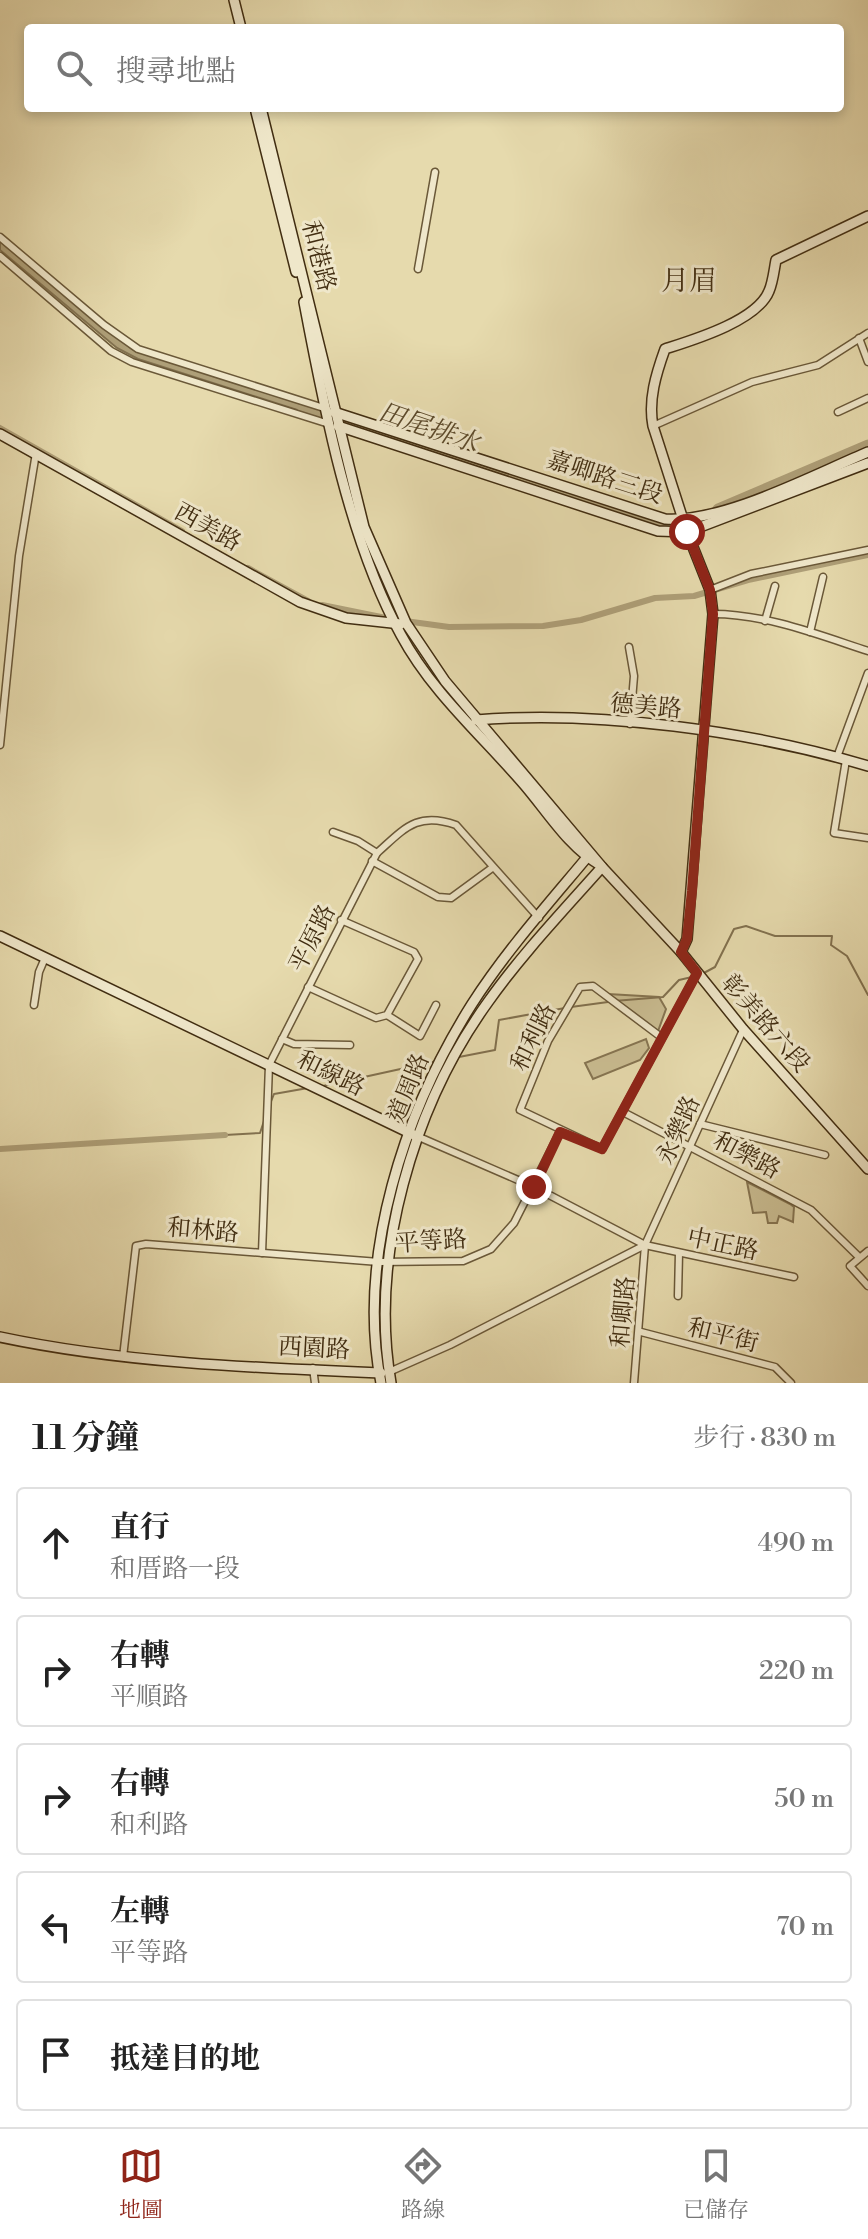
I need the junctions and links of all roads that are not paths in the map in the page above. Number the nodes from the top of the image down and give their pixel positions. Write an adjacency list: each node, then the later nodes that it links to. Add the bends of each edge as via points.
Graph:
1 (231, 0): 2 (street); 3 (street)
2 (234, 24)
3 (240, 24)
4 (256, 112): 18 (street, 和港路)
5 (262, 112): 18 (street, 和港路)
6 (435, 172): 10 (street)
7 (868, 216): 19 (street, via 776,260 769,293 733,323 665,349 653,393)
8 (0, 237): 13 (street)
9 (0, 256): 14 (street, via 111,351)
10 (418, 269)
11 (868, 333): 12 (street)
12 (859, 338): 15 (street); 19 (street, via 818,365 752,382)
13 (138, 349): 14 (street); 18 (street)
14 (132, 362): 18 (street)
15 (868, 362)
16 (868, 398): 17 (street)
17 (838, 412)
18 (333, 418): 24 (street, 嘉卿路三段); 24 (street, 嘉卿路三段, via 658,531); 30 (street, 和港路, via 364,527)
19 (653, 426): 24 (street)
20 (0, 434): 22 (street, 西美路)
21 (868, 452): 24 (street, 嘉卿路三段)
22 (36, 453): 30 (street, 西美路, via 300,602 346,618); 41 (street, via 19,556)
23 (868, 463): 24 (street, 嘉卿路三段)
24 (685, 527): 28 (street)
25 (868, 550): 28 (street, via 751,574)
26 (823, 577): 32 (street)
27 (775, 586): 31 (street)
28 (710, 590): 29 (street)
29 (713, 614): 31 (street); 40 (street)
30 (400, 621): 36 (street, 彰美路六段)
31 (765, 621): 32 (street)
32 (810, 632): 34 (street)
33 (629, 647): 39 (street, via 634,676)
34 (868, 651)
35 (868, 673): 42 (street)
36 (436, 676): 37 (street, 彰美路六段); 38 (street, 彰美路六段)
37 (479, 720): 38 (street, 德美路); 39 (street, 德美路); 47 (street, 彰美路六段)
38 (465, 721): 47 (street, 彰美路六段)
39 (630, 724): 40 (street, 德美路)
40 (705, 731): 42 (street, 德美路); 54 (street, via 687,939)
41 (0, 745)
42 (842, 758): 43 (street, 德美路); 45 (street, via 834,833)
43 (868, 766)
44 (333, 832): 46 (street)
45 (868, 838)
46 (377, 853): 48 (street, 平原路); 50 (street, 平原路, via 398,832 436,818 456,825)
47 (589, 855): 49 (street, 彰美路六段); 51 (street, 道周路)
48 (372, 861): 50 (street, via 438,897 451,898); 52 (street, 平原路)
49 (602, 867): 54 (street, 彰美路六段); 69 (street, 道周路, via 486,1004)
50 (492, 868): 51 (street, 平原路)
51 (539, 918): 69 (street, 道周路, via 500,963 446,1048)
52 (341, 920): 57 (street, 平原路); 60 (street, via 414,952 418,959)
53 (0, 936): 55 (street, 和線路)
54 (681, 952): 56 (street, 彰美路六段)
55 (45, 958): 58 (street); 65 (street, 和線路)
56 (697, 973): 61 (street, 彰美路六段); 62 (street)
57 (308, 987): 60 (street, via 376,1018); 63 (street, 平原路)
58 (34, 1005)
59 (436, 1005): 60 (street, via 420,1036)
60 (387, 1015)
61 (743, 1029): 67 (street, 永樂路); 72 (street, 彰美路六段)
62 (661, 1037): 66 (street); 68 (street, 和利路, via 593,986 580,987 519,1105 523,1113)
63 (282, 1039): 64 (street); 65 (street, 平原路)
64 (350, 1045)
65 (269, 1065): 69 (street, 和線路); 76 (street, 平原路)
66 (623, 1112): 68 (street, 和利路, via 602,1149); 70 (street, 和樂路)
67 (700, 1124): 70 (street, 永樂路); 71 (street)
68 (560, 1132): 73 (street, 平等路)
69 (415, 1136): 73 (street, 和線路); 79 (street, 道周路)
70 (691, 1146): 74 (street, 永樂路); 78 (street, 和樂路, via 811,1210)
71 (825, 1155)
72 (868, 1169)
73 (534, 1187): 74 (street, 和線路); 79 (street, 平等路, via 503,1237 476,1257)
74 (645, 1245): 77 (street, 中正路); 83 (street, 和卿路); 87 (street, 西園路)
75 (868, 1251): 78 (street)
76 (262, 1253): 79 (street, 和林路); 85 (street, 和林路, via 136,1246)
77 (679, 1253): 80 (street, 中正路); 82 (street)
78 (859, 1257): 81 (street, via 850,1266)
79 (384, 1262): 87 (street, 道周路)
80 (794, 1277)
81 (868, 1286)
82 (678, 1296)
83 (641, 1332): 90 (street, 和卿路); 91 (street, 和平街, via 775,1367)
84 (0, 1337): 85 (street, 西園路)
85 (123, 1357): 86 (street, 西園路)
86 (313, 1368): 87 (street, 西園路); 88 (street)
87 (383, 1376): 89 (street, 道周路)
88 (315, 1383)
89 (391, 1383)
90 (634, 1383)
91 (791, 1383)

